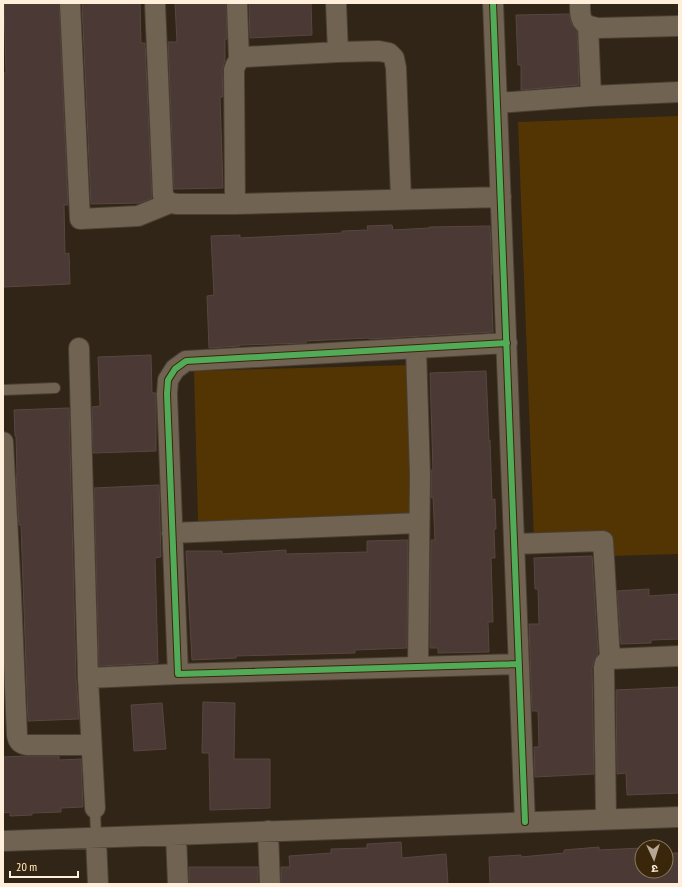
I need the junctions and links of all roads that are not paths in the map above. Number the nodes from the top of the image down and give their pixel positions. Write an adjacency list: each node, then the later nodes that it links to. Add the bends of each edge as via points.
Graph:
1 (70, 3): 16 (street, via 80,219 138,216)
2 (155, 3): 16 (street, via 163,195)
3 (237, 3): 10 (street)
4 (336, 3): 9 (street)
5 (493, 3): 13 (street)
6 (580, 3): 7 (street, via 582,22)
7 (588, 26): 8 (street); 12 (street)
8 (679, 26)
9 (338, 52): 10 (street, via 244,57); 15 (street, via 379,51 389,53 394,58)
10 (239, 60): 17 (street, via 234,70)
11 (679, 92): 12 (street)
12 (591, 96): 13 (street)
13 (497, 103): 14 (street)
14 (501, 197): 15 (street); 18 (street)
15 (401, 199): 17 (street)
16 (170, 203): 17 (street)
17 (235, 204)
18 (507, 343): 20 (street); 26 (street)
19 (79, 348): 33 (street)
20 (416, 348): 24 (street); 25 (street, via 186,361 174,369 168,380 167,394)
21 (55, 388): 22 (lane)
22 (3, 390)
23 (3, 442): 27 (street)
24 (419, 523): 25 (street); 31 (street)
25 (172, 533): 32 (street)
26 (514, 544): 29 (street, via 604,541); 30 (street)
27 (7, 593): 34 (street, via 18,741 27,745)
28 (679, 656): 29 (street)
29 (610, 659): 37 (street, via 604,668)
30 (519, 664): 31 (street); 38 (street)
31 (418, 666): 32 (street)
32 (178, 674): 33 (street)
33 (88, 678): 34 (street)
34 (91, 745): 35 (street)
35 (95, 808): 41 (lane)
36 (679, 817): 37 (street)
37 (606, 819): 38 (street)
38 (526, 822): 39 (street)
39 (268, 831): 40 (street); 45 (street)
40 (176, 835): 41 (street); 44 (street)
41 (96, 838): 42 (street); 43 (street)
42 (3, 841)
43 (98, 884)
44 (178, 884)
45 (270, 884)

